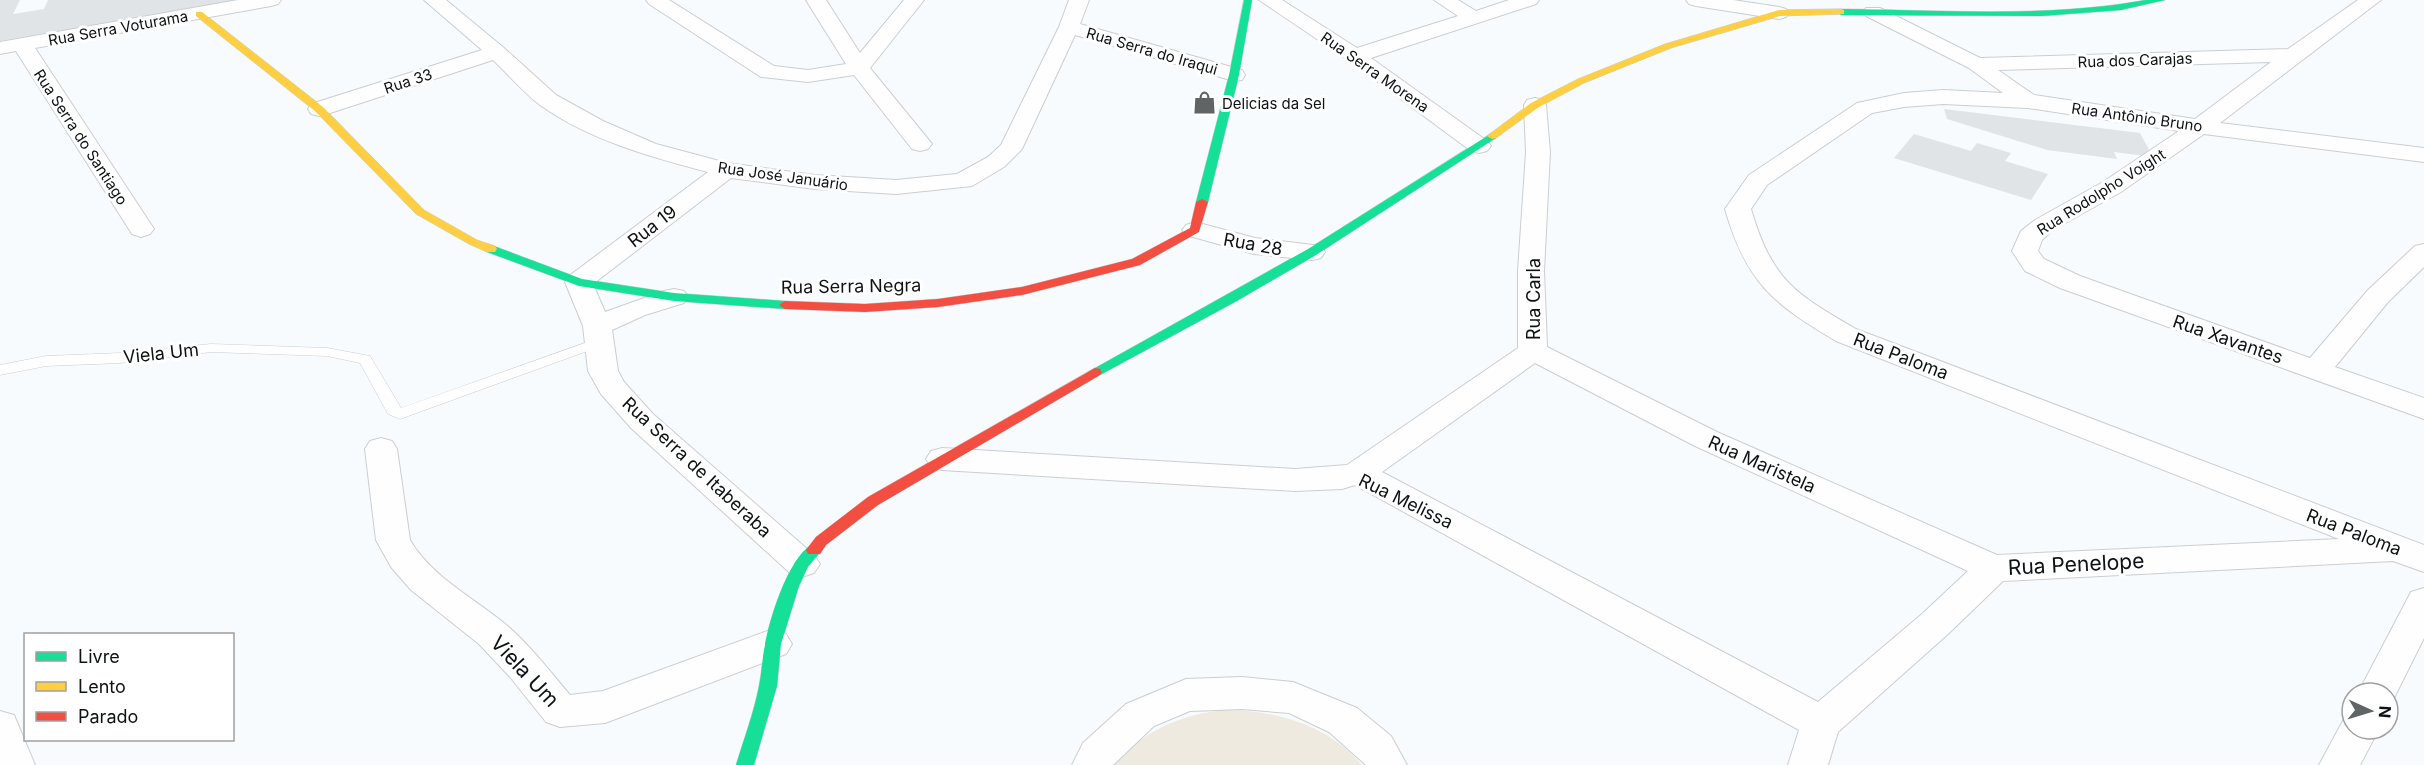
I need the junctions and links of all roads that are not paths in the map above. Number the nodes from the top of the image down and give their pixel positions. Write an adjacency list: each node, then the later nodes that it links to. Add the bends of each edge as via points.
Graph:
1 (272, 0): 16 (street, Rua Serra Voturama)
2 (434, 0): 20 (street, Rua José Januário)
3 (656, 0): 24 (street, via 769,72 808,76)
4 (816, 0): 24 (street)
5 (914, 0): 24 (street)
6 (1079, 0): 18 (street, Rua José Januário)
7 (1248, 0): 25 (street)
8 (1269, 0): 22 (street, Rua Serra Morena)
9 (1444, 0): 17 (street)
10 (1528, 0): 17 (street)
11 (1696, 0): 15 (street)
12 (2161, 0): 14 (street, via 2119,9 2015,15)
13 (2371, 0): 21 (street, Rua Rodolpho Voight)
14 (1873, 12): 15 (street); 23 (street, Rua Antônio Bruno)
15 (1779, 13): 27 (street, via 1668,46 1581,81)
16 (199, 14): 19 (street, Rua Serra Voturama); 28 (street)
17 (1475, 18): 22 (street)
18 (1070, 27): 25 (street, Rua Serra do Iraqui); 33 (street, Rua José Januário, via 1010,149 996,162 963,180 896,187 851,186)
19 (11, 46): 34 (street, Rua Serra do Santiago)
20 (497, 52): 28 (street, Rua 33); 33 (street, Rua José Januário, via 548,100 596,126 648,149)
21 (2293, 55): 23 (street, Rua dos Carajas); 29 (street, Rua Rodolpho Voight)
22 (1355, 56): 31 (street, Rua Serra Morena)
23 (1976, 64): 26 (street, Rua Antônio Bruno)
24 (858, 68): 30 (street)
25 (1234, 75): 35 (street)
26 (2028, 101): 29 (street, Rua Antônio Bruno); 49 (street, Rua Paloma, via 1904,99 1865,108 1838,125 1758,180 1738,209 1745,238 1765,276 1799,308 1846,335)
27 (1535, 105): 31 (street); 42 (street, Rua Carla, via 1538,152 1532,271)
28 (319, 109): 39 (street, Rua Serra Negra, via 420,212 473,242)
29 (2200, 127): 32 (street, Rua Antônio Bruno); 38 (street, Rua Rodolpho Voight, via 2112,186 2060,214 2030,237 2025,250)
30 (920, 144)
31 (1479, 146): 36 (street)
32 (2424, 155)
33 (726, 170): 39 (street, Rua 19)
34 (141, 229)
35 (1195, 230): 36 (street, Rua 28, via 1254,246); 40 (street, Rua Serra Negra, via 1136,262 1094,274 1022,291 938,303 812,307)
36 (1312, 252): 47 (street)
37 (2424, 252): 44 (street, via 2378,296)
38 (2034, 265): 44 (street, Rua Xavantes, via 2123,302)
39 (579, 282): 40 (street, Rua Serra Negra); 41 (street, Rua Serra de Itaberaba)
40 (674, 297): 41 (street, via 635,309)
41 (598, 334): 43 (lane, Viela Um, via 398,414 365,359 327,352 212,348 46,361); 50 (street, Rua Serra de Itaberaba, via 603,371 642,421)
42 (1533, 351): 48 (street, Rua Carla); 51 (street, Rua Maristela, via 1706,439)
43 (0, 370)
44 (2316, 370): 45 (street, Rua Xavantes)
45 (2424, 409)
46 (381, 449): 53 (street, Viela Um, via 393,540 403,558 424,581 492,634 560,711 605,706)
47 (942, 459): 48 (street, Rua Melissa, via 1295,480 1342,478); 50 (street, via 873,501 821,541)
48 (1358, 473): 55 (street, Rua Melissa)
49 (2411, 555): 51 (street, Rua Penelope)
50 (802, 564): 53 (street)
51 (1995, 568): 55 (street, Rua Penelope)
52 (2424, 602): 54 (street)
53 (773, 644): 59 (street, via 768,686)
54 (2383, 681)
55 (1821, 723): 62 (street)
56 (0, 727): 58 (street)
57 (2353, 741): 63 (street)
58 (15, 765)
59 (745, 765)
60 (1092, 765): 61 (street, via 1097,755 1140,715 1186,695 1242,693 1293,698 1343,720 1377,748)
61 (1387, 765)
62 (1808, 765)
63 (2338, 765)

